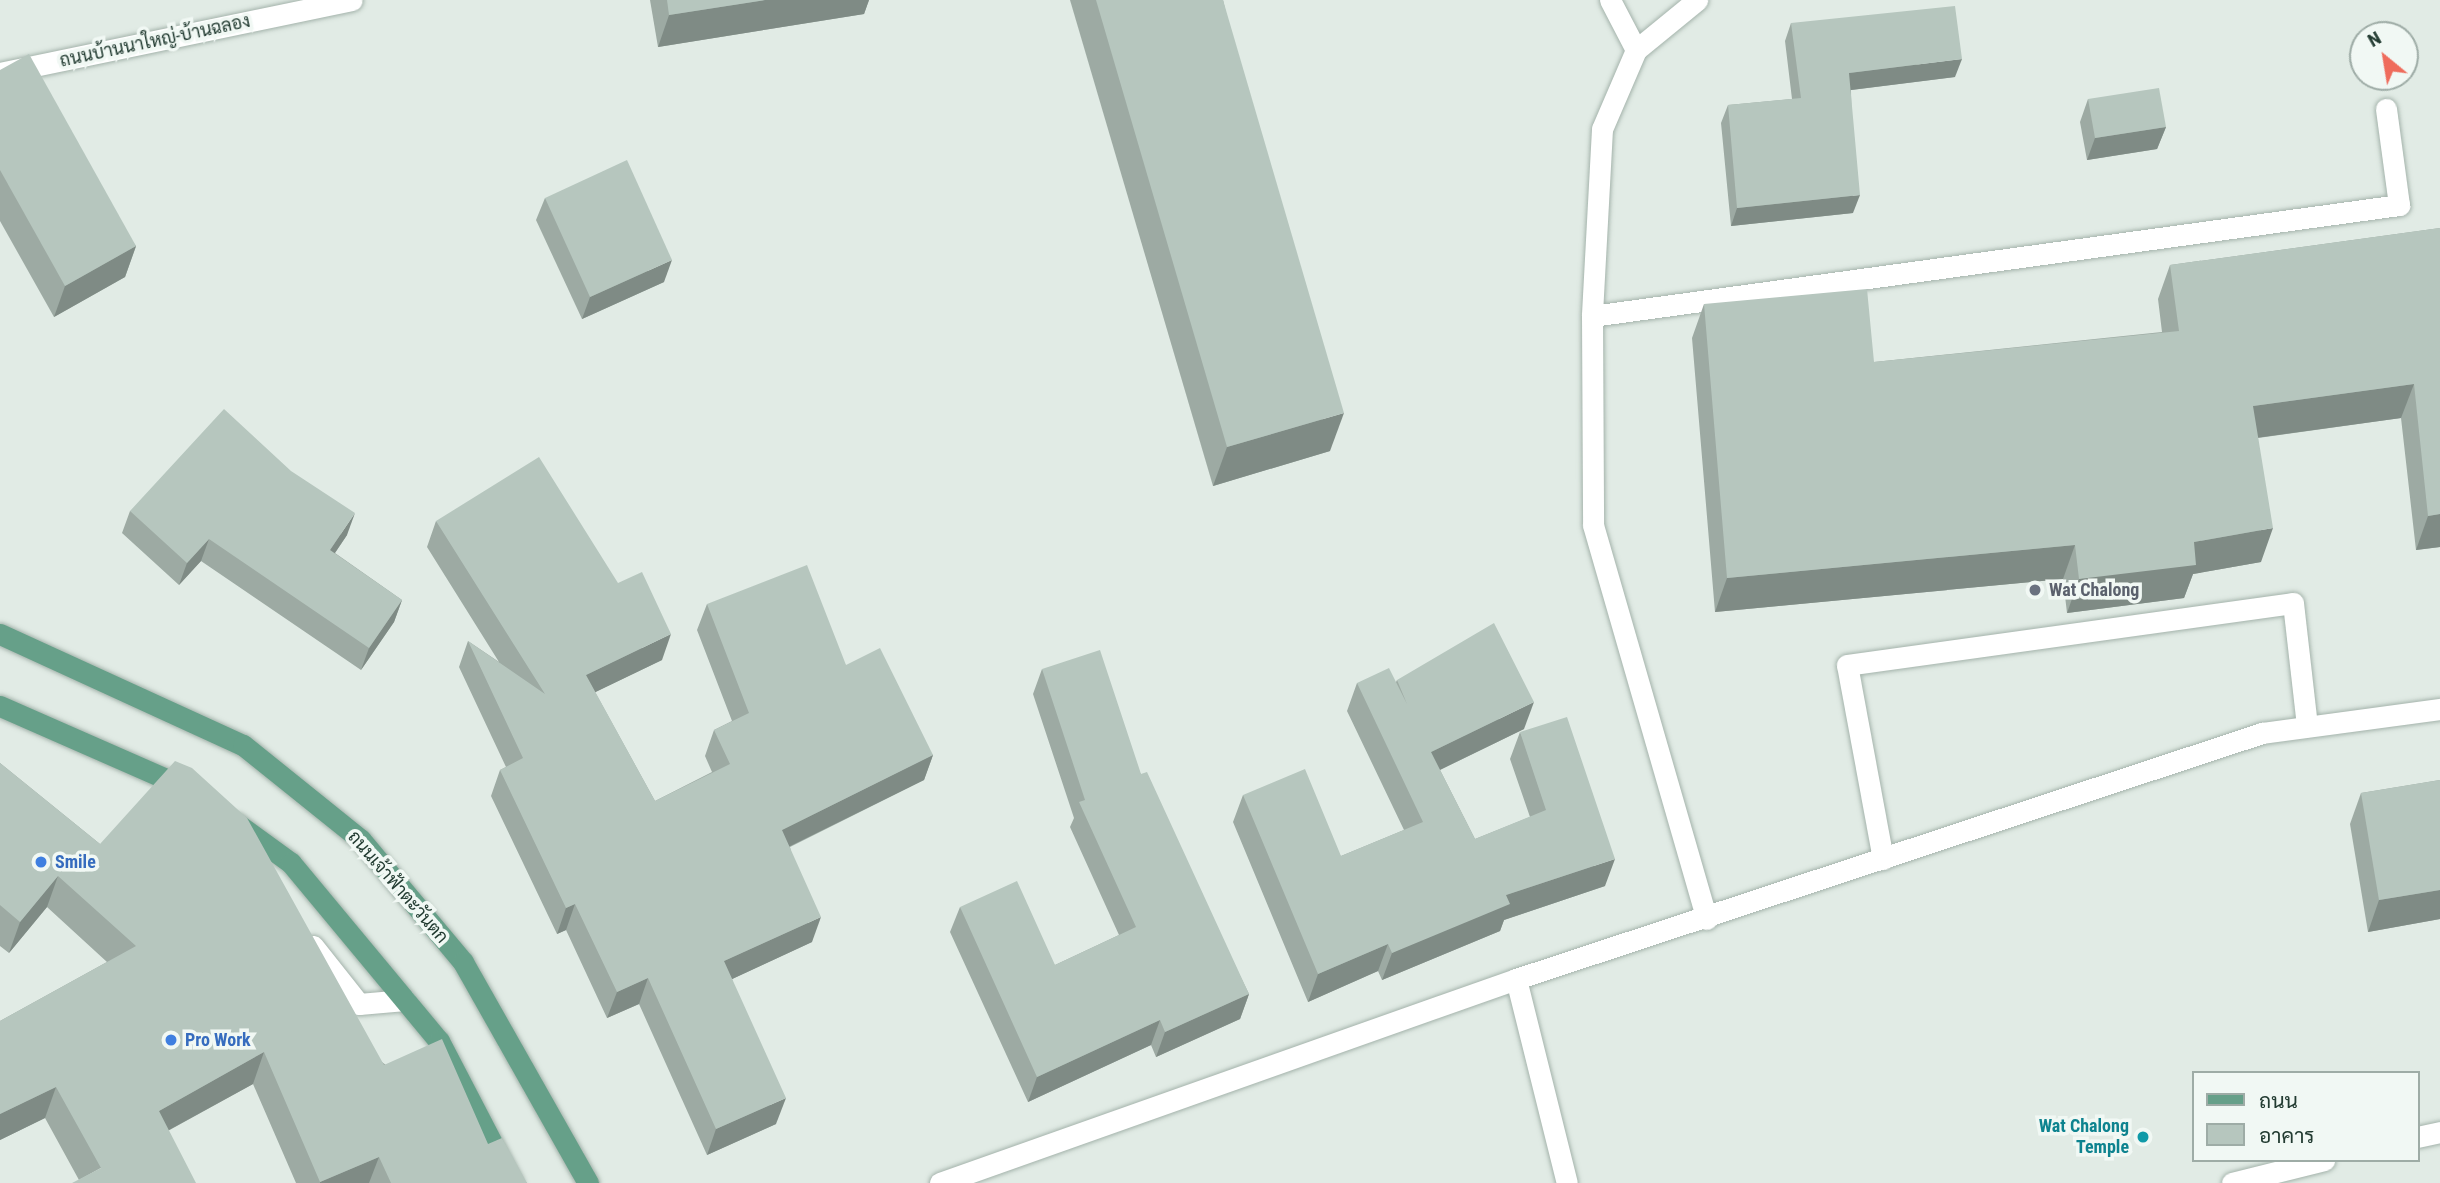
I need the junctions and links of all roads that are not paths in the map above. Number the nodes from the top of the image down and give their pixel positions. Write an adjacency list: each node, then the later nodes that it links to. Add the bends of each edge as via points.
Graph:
1 (351, 0): 5 (street, ถนนบ้านนาใหญ่-บ้านฉลอง)
2 (1610, 0): 4 (street)
3 (1698, 0): 4 (street)
4 (1636, 50): 7 (street, via 1602,129)
5 (0, 73)
6 (2386, 109): 7 (street, via 2399,205)
7 (1592, 316): 13 (street, via 1593,525)
8 (0, 634): 21 (main road, ถนนเจ้าฟ้าตะวันตก, via 243,745 361,840 463,962)
9 (0, 706): 16 (main road, via 207,802 291,863)
10 (2440, 709): 11 (street)
11 (2307, 726): 12 (street, via 2262,733); 12 (street, via 2293,603 1847,666)
12 (1883, 859): 13 (street)
13 (1707, 919): 15 (street)
14 (309, 941): 16 (street, via 359,1004)
15 (1516, 979): 22 (street); 23 (street)
16 (405, 1000): 20 (main road, via 439,1041)
17 (2440, 1132): 18 (street)
18 (2419, 1137)
19 (2316, 1162): 24 (street)
20 (513, 1183)
21 (588, 1183)
22 (940, 1183)
23 (1567, 1183)
24 (2232, 1183)

